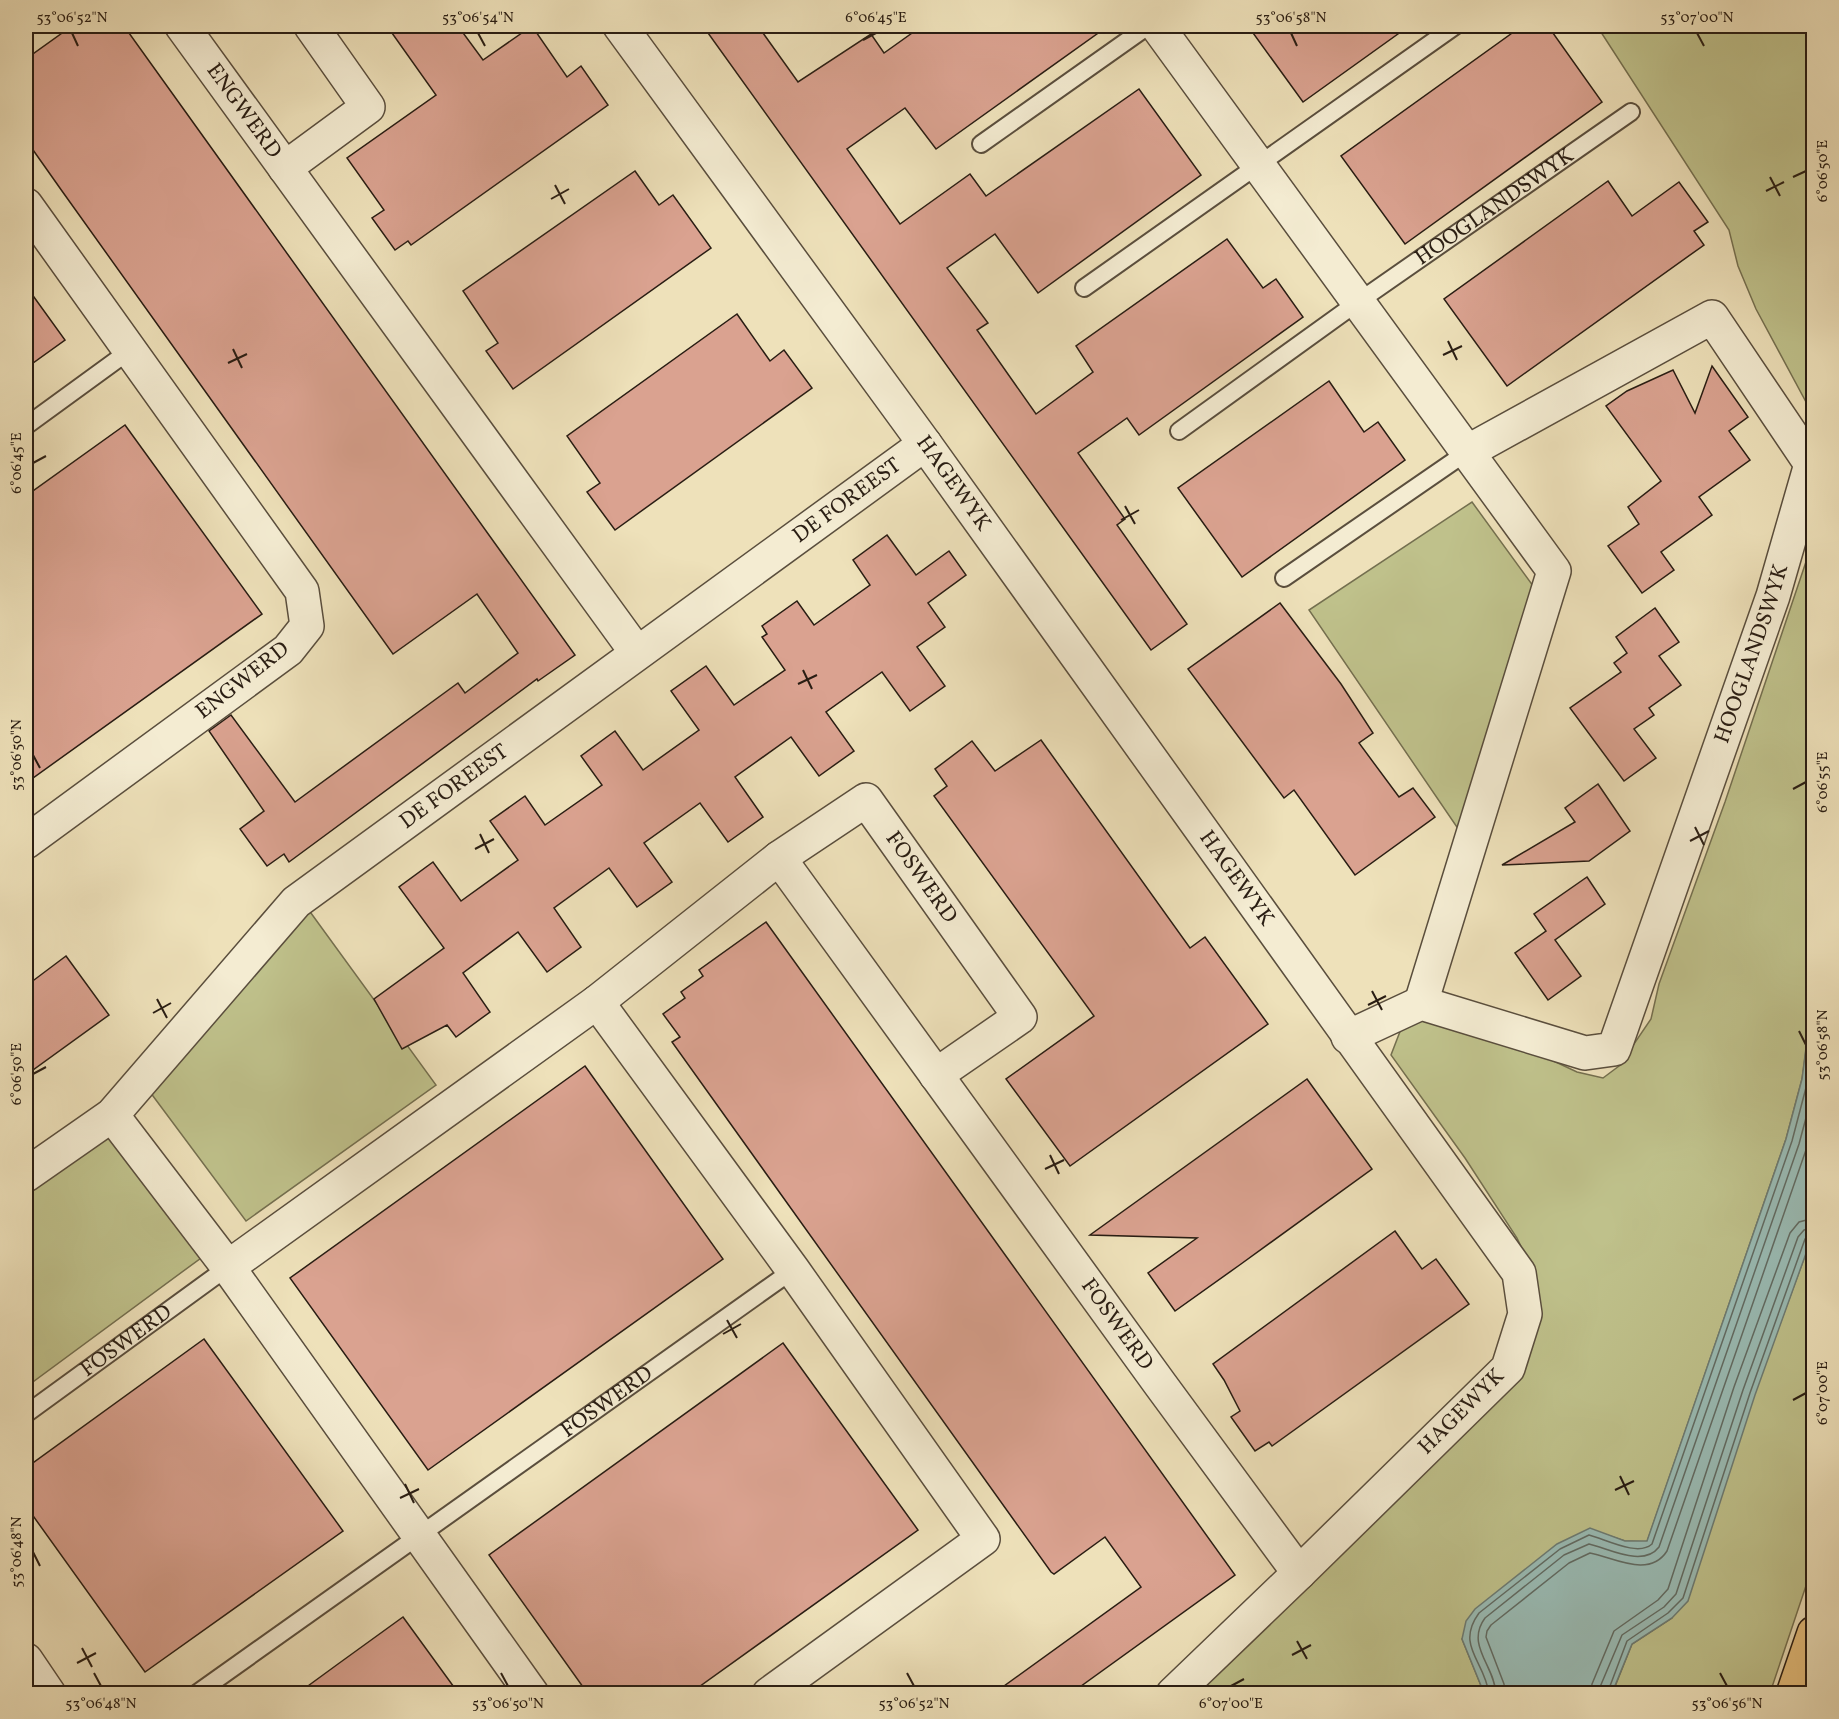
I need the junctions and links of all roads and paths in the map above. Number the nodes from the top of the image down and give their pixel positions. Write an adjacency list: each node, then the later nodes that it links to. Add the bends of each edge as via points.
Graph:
1 (182, 26): 10 (street, ENGWERD)
2 (311, 26): 10 (street, ENGWERD, via 368,107)
3 (620, 26): 17 (street, HAGEWYK)
4 (1148, 26): 8 (lane)
5 (1157, 26): 9 (street)
6 (1455, 26): 9 (lane)
7 (1631, 112): 13 (lane, HOOGLANDSWYK)
8 (981, 144)
9 (1258, 164): 12 (lane); 13 (street)
10 (285, 168): 20 (street, ENGWERD)
11 (26, 205): 14 (street, ENGWERD)
12 (1084, 288)
13 (1358, 302): 16 (lane, HOOGLANDSWYK); 18 (street)
14 (129, 351): 15 (lane); 21 (street, ENGWERD, via 302,591 307,626 288,650)
15 (26, 426)
16 (1179, 431)
17 (925, 444): 20 (street, DE FOREEST); 25 (street, HAGEWYK)
18 (1467, 453): 19 (lane, HOOGLANDSWYK); 24 (street, via 1554,571); 24 (street, HOOGLANDSWYK, via 1712,316 1811,464 1773,596 1614,1049 1585,1053)
19 (1284, 578)
20 (637, 653): 27 (street, DE FOREEST, via 296,902)
21 (26, 842)
22 (779, 858): 23 (street, FOSWERD); 26 (street, FOSWERD); 26 (street, FOSWERD, via 866,800 1020,1017)
23 (597, 1002): 29 (street, FOSWERD); 30 (street)
24 (1421, 1003): 25 (street)
25 (1348, 1037): 33 (street, HAGEWYK, via 1519,1273 1525,1314 1508,1368)
26 (936, 1075): 33 (street, FOSWERD)
27 (112, 1115): 28 (street, DE FOREEST); 29 (street)
28 (26, 1175)
29 (228, 1267): 31 (lane, FOSWERD); 32 (street)
30 (794, 1270): 32 (lane, FOSWERD); 39 (street, via 983,1539)
31 (26, 1414)
32 (420, 1536): 37 (lane, FOSWERD); 38 (street)
33 (1299, 1573): 40 (street, HAGEWYK)
34 (1814, 1634): 41 (highway)
35 (26, 1660): 36 (street)
36 (49, 1694)
37 (196, 1694)
38 (532, 1694)
39 (769, 1694)
40 (1173, 1694)
41 (1793, 1694)

